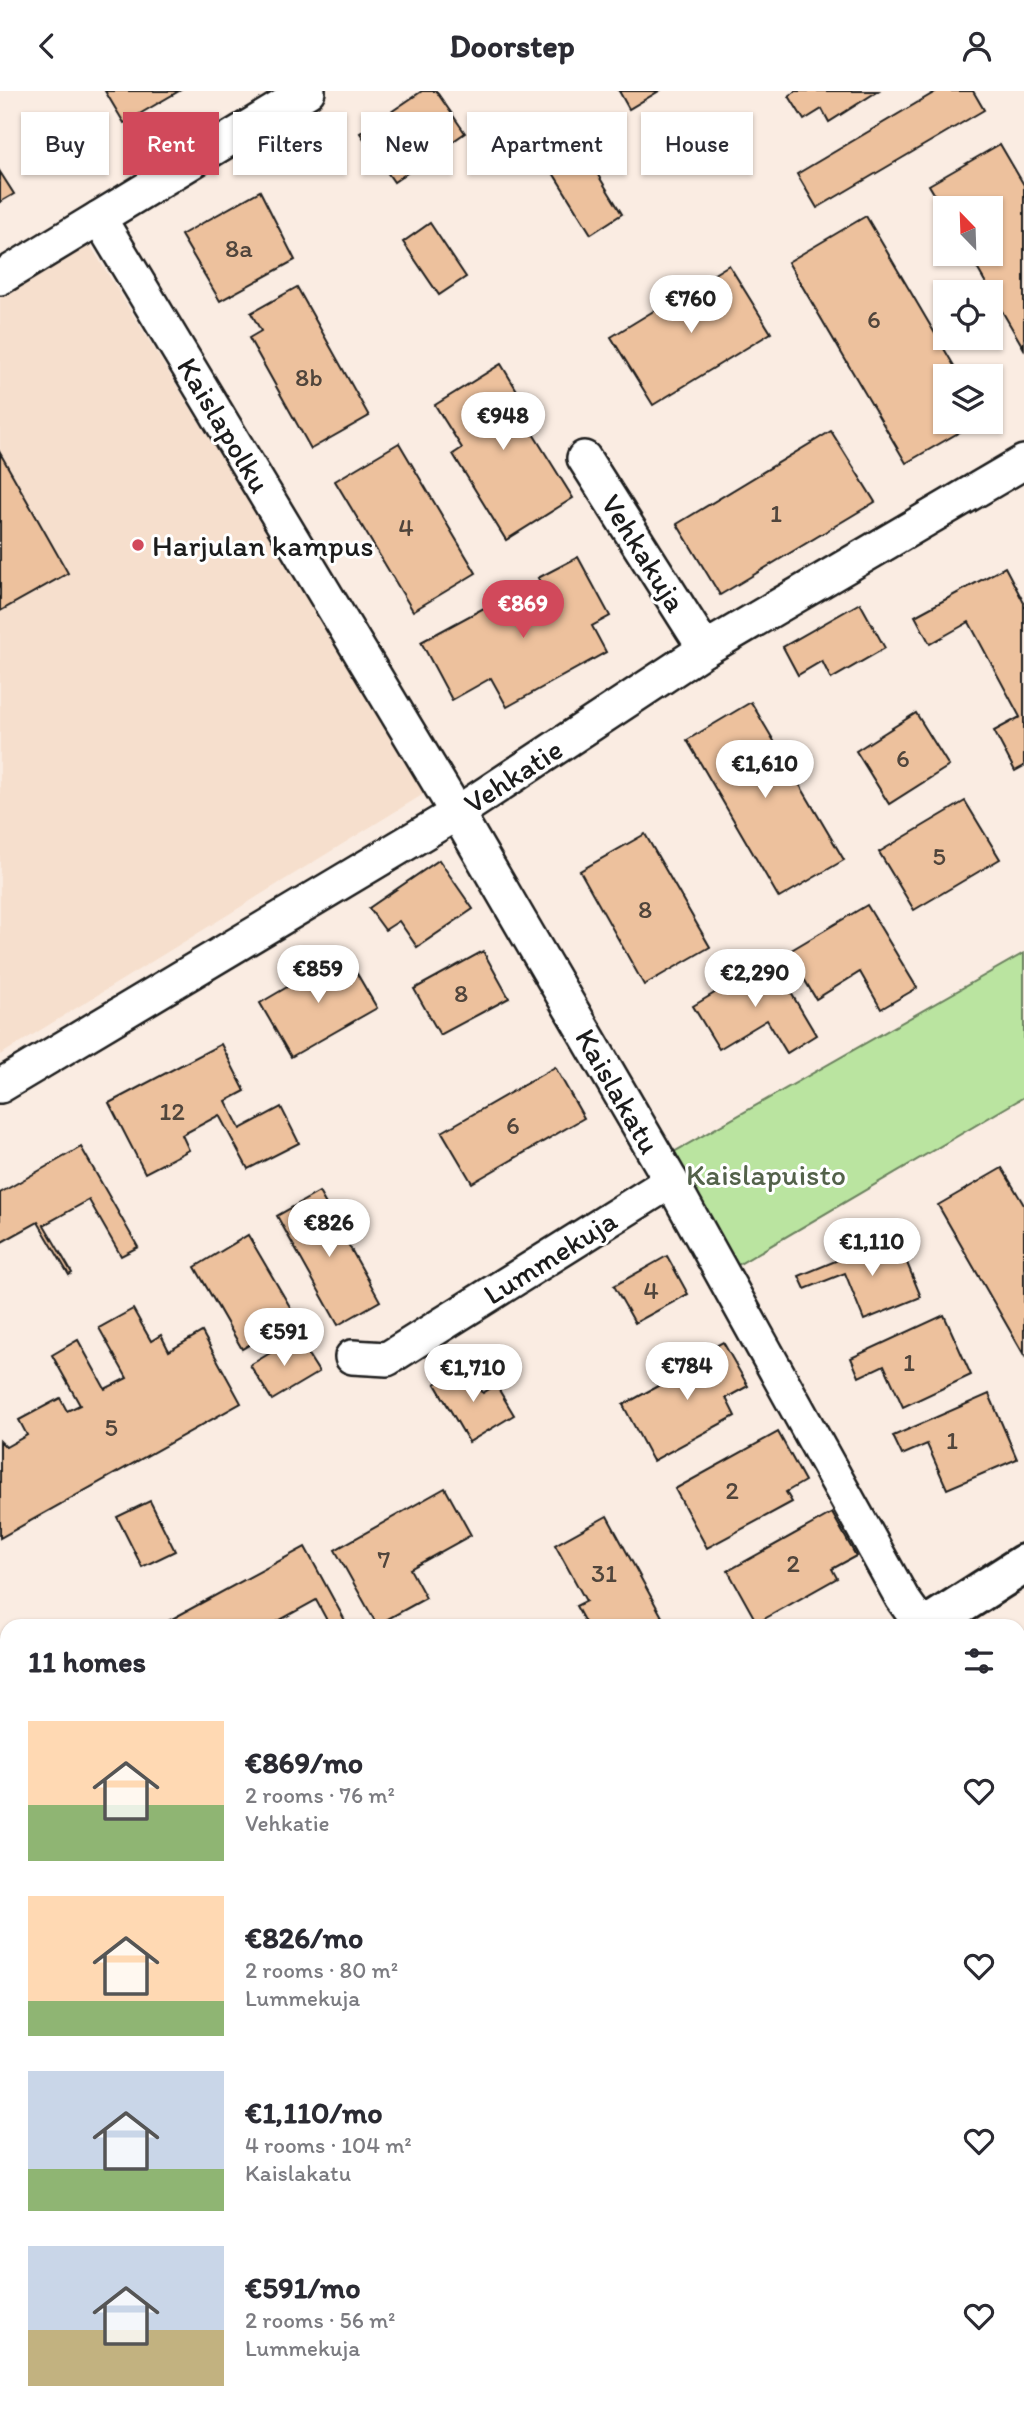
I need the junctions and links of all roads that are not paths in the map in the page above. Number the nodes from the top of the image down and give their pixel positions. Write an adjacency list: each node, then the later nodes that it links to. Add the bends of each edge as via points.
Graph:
1 (308, 91): 2 (street)
2 (99, 218): 3 (street); 7 (street, Kaislapolku)
3 (0, 278)
4 (584, 458): 6 (street, Vehkakuja)
5 (1024, 462): 6 (street, Vehkatie)
6 (705, 649): 7 (street, Vehkatie)
7 (457, 813): 8 (street, Vehkatie); 9 (street, Kaislakatu)
8 (0, 1086)
9 (671, 1181): 10 (street, Lummekuja, via 387,1359); 12 (street, Kaislakatu, via 902,1598)
10 (352, 1357)
11 (1024, 1564): 13 (street)
12 (918, 1619)
13 (935, 1619)

